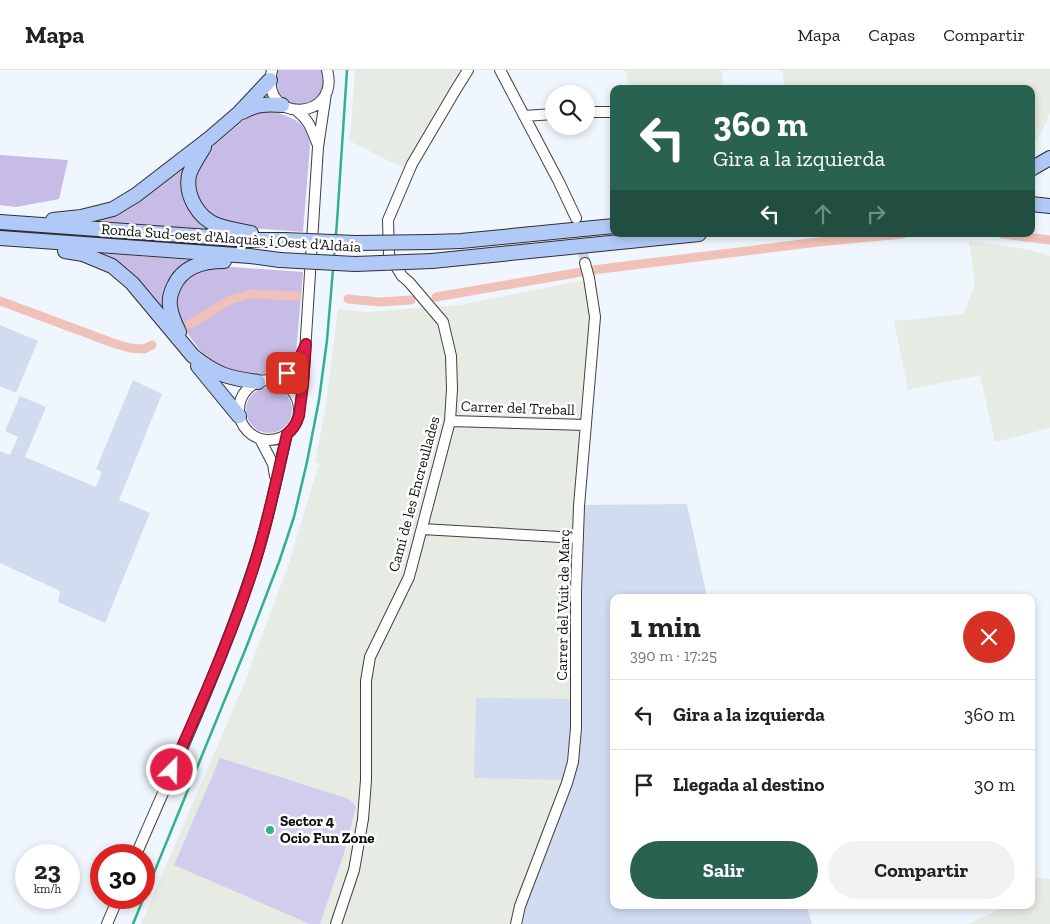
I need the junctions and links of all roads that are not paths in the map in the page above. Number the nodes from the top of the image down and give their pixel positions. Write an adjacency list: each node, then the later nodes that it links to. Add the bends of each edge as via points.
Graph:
1 (327, 70): 5 (street)
2 (468, 70): 35 (street, Camí de les Encreullades, via 412,164 388,220 389,255 402,276 443,322 451,356)
3 (500, 70): 12 (street)
4 (271, 75): 6 (street, via 271,89); 10 (main road)
5 (326, 93): 7 (street, via 314,106); 14 (street)
6 (282, 105): 7 (street); 10 (main road, via 254,106)
7 (296, 110): 14 (street, via 310,124)
8 (595, 112): 9 (street)
9 (610, 112)
10 (239, 113): 13 (main road)
11 (545, 115): 12 (street)
12 (524, 116): 19 (street)
13 (210, 138): 21 (main road, via 113,209); 25 (main road, via 190,174 190,195 197,210 215,224)
14 (318, 147): 30 (street)
15 (1050, 158): 16 (main road)
16 (1035, 166)
17 (1035, 204): 18 (main road)
18 (1050, 206)
19 (576, 218)
20 (0, 222): 21 (main road, Ronda Sud-oest d'Alaquàs i Oest d'Aldaia)
21 (39, 225): 25 (main road, Ronda Sud-oest d'Alaquàs i Oest d'Aldaia)
22 (610, 226): 25 (main road, Ronda Sud-oest d'Alaquàs i Oest d'Aldaia, bridge, via 461,241 356,243)
23 (669, 237): 27 (main road, Ronda Sud-oest d'Alaquàs i Oest d'Aldaia, bridge, via 432,261 355,264)
24 (0, 238): 26 (main road, Ronda Sud-oest d'Alaquàs i Oest d'Aldaia)
25 (284, 240)
26 (38, 241): 27 (main road, Ronda Sud-oest d'Alaquàs i Oest d'Aldaia); 29 (main road, via 112,266 132,283)
27 (280, 260): 29 (main road, via 263,263 208,262 181,274 172,290 170,306)
28 (585, 263): 36 (street, Carrer del Vuit de Març, via 594,316)
29 (184, 344): 31 (main road)
30 (306, 344): 32 (street, via 296,365 280,377); 33 (street)
31 (193, 356): 32 (main road, via 226,376); 34 (main road)
32 (265, 381): 33 (street, via 278,381 291,388); 34 (street, via 250,386 245,392)
33 (299, 408): 37 (street, via 296,423)
34 (239, 416): 38 (street, via 246,430)
35 (450, 421): 36 (street, Carrer del Treball); 40 (street, Camí de les Encreullades)
36 (586, 425): 41 (street, Carrer del Vuit de Març)
37 (287, 434): 38 (street, via 278,439); 39 (street)
38 (260, 439): 39 (street, via 273,464)
39 (275, 484): 42 (street, via 242,602)
40 (422, 528): 41 (street); 45 (street, Camí de les Encreullades, via 409,577 370,657 366,681 363,819 354,870)
41 (578, 538): 46 (street, Carrer del Vuit de Març, via 573,762)
42 (141, 844)
43 (113, 909): 44 (street)
44 (107, 924)
45 (336, 924)
46 (516, 924)

